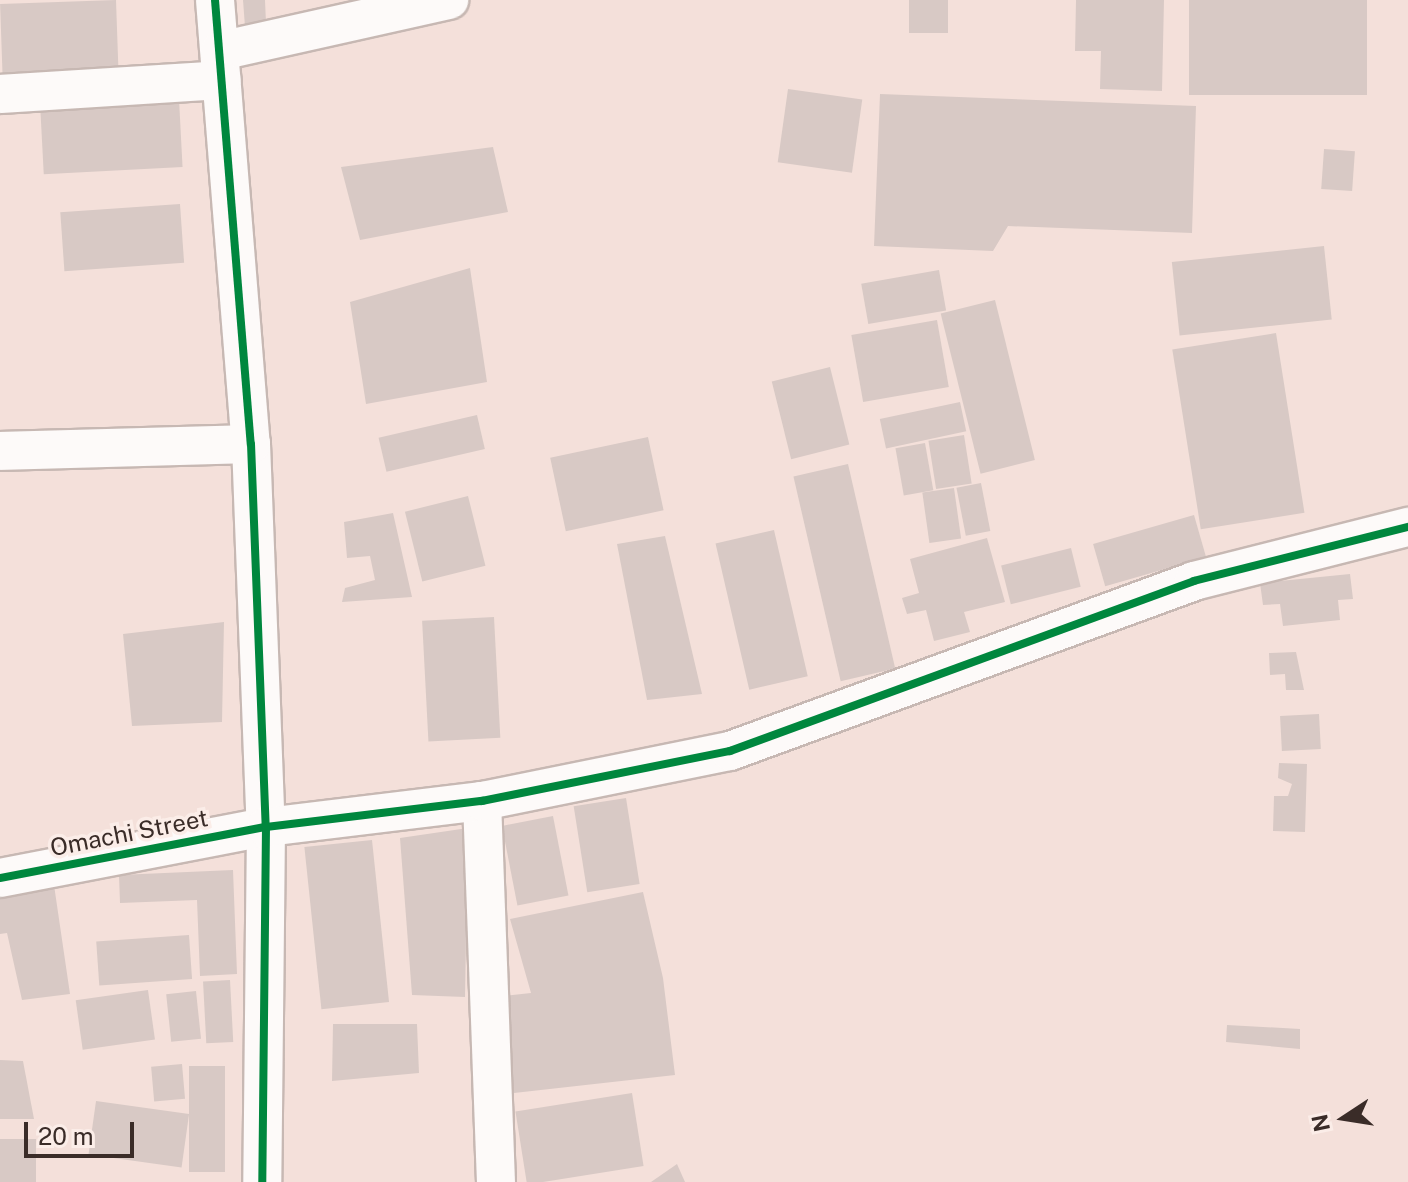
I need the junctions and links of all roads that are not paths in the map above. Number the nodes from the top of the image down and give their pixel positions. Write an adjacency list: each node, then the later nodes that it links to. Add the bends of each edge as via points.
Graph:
1 (215, 0): 3 (street)
2 (449, 0): 3 (street)
3 (221, 65): 4 (street); 5 (street)
4 (0, 94)
5 (251, 444): 6 (street); 9 (street)
6 (0, 451)
7 (1408, 527): 8 (street, Omachi Street, via 1194,581 730,751)
8 (482, 801): 9 (street, Omachi Street); 12 (street)
9 (266, 827): 10 (street, Omachi Street); 11 (street)
10 (0, 878)
11 (262, 1182)
12 (496, 1182)

